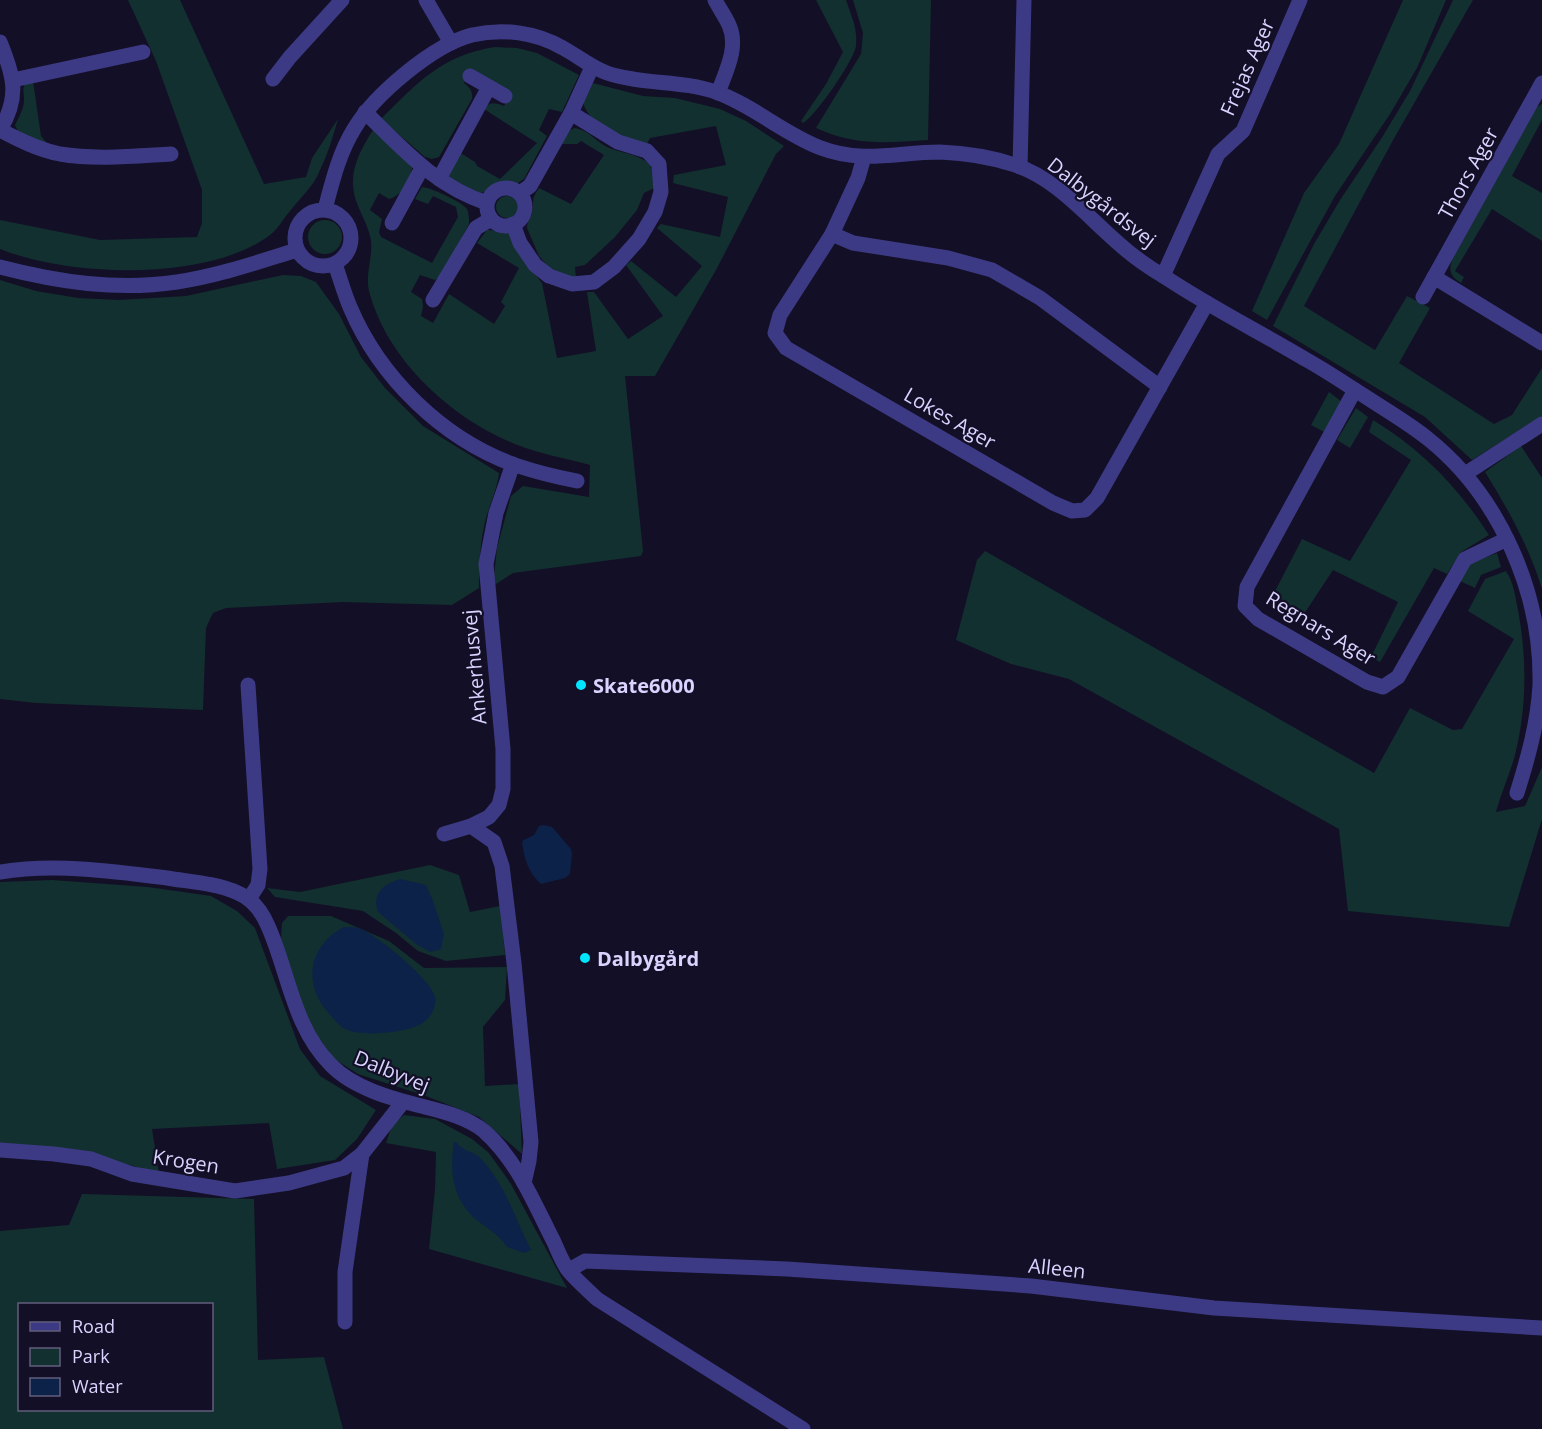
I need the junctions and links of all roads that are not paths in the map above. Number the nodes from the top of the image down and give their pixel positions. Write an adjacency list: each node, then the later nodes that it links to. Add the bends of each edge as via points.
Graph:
1 (426, 0): 7 (street)
2 (715, 0): 15 (street, via 730,26 733,42)
3 (1024, 0): 22 (street)
4 (1300, 0): 35 (street, Frejas Ager, via 1243,130 1218,154)
5 (339, 1): 11 (street)
6 (0, 42): 12 (street)
7 (451, 43): 9 (street, Dalbygårdsvej, via 473,35 518,33 562,47); 17 (street, Dalbygårdsvej, via 427,56)
8 (143, 52): 12 (street)
9 (592, 67): 15 (street, Dalbygårdsvej, via 638,81 693,85); 18 (street)
10 (470, 76): 13 (street)
11 (273, 79)
12 (13, 80): 19 (street, via 9,115)
13 (489, 87): 16 (street); 24 (street)
14 (1541, 88): 36 (street, Thors Ager)
15 (718, 93): 21 (street, Dalbygårdsvej, via 749,106 802,140 826,150)
16 (506, 96)
17 (365, 112): 23 (street); 27 (street, Dalbygårdsvej, via 351,134)
18 (572, 113): 25 (street, via 530,186); 30 (street, via 618,142 648,151 659,164 661,192 655,212 639,239 614,267 594,282 572,284 549,276 535,265)
19 (0, 130): 20 (street, via 58,154)
20 (171, 154)
21 (864, 157): 22 (street, Dalbygårdsvej, via 938,152 980,156); 31 (street, Lokes Ager)
22 (1020, 166): 35 (street, Dalbygårdsvej, via 1051,183 1122,246)
23 (422, 168): 24 (street); 29 (street)
24 (439, 179): 26 (street, via 467,197)
25 (520, 193): 26 (street, via 502,187 491,194); 30 (street, via 525,212)
26 (487, 203): 28 (street)
27 (325, 209): 32 (street, via 309,213 297,225); 33 (street, via 342,216 351,233 348,251)
28 (491, 219): 30 (street, via 498,225); 38 (street, via 476,228)
29 (392, 223)
30 (513, 224)
31 (832, 234): 41 (street, via 853,243 948,258 993,270 1040,298); 41 (street, Lokes Ager, via 780,315 775,333 786,348 1053,503 1072,511 1085,510 1097,498)
32 (297, 250): 33 (street, via 309,263); 34 (street, via 222,273 132,286 76,283)
33 (335, 264): 44 (street, via 372,348 400,385 433,417 471,444)
34 (0, 267)
35 (1163, 276): 39 (street, Dalbygårdsvej)
36 (1434, 277): 37 (street, Thors Ager); 40 (street)
37 (1423, 297)
38 (433, 300)
39 (1208, 303): 41 (street, Lokes Ager); 42 (street, Dalbygårdsvej)
40 (1542, 343)
41 (1160, 387)
42 (1355, 390): 45 (street, Dalbygårdsvej, via 1426,437); 47 (street, Regnars Ager, via 1247,587 1245,606 1258,619 1367,682 1383,687 1398,676 1465,559)
43 (1542, 424): 45 (street)
44 (513, 464): 46 (street); 50 (street, Ankerhusvej, via 496,513 486,564 503,748 503,789 499,804 489,817)
45 (1465, 474): 47 (street, Dalbygårdsvej)
46 (577, 481)
47 (1507, 539): 49 (street, Dalbygårdsvej, via 1525,576 1534,609 1540,666 1537,718)
48 (248, 685): 53 (street, via 260,869 258,885)
49 (1517, 793)
50 (471, 826): 51 (street, Ankerhusvej); 57 (street, via 495,842 502,866 531,1142)
51 (444, 834)
52 (0, 872): 53 (street, via 96,870 207,884)
53 (249, 899): 54 (street, Dalbyvej, via 268,926 302,1023 324,1059 357,1084)
54 (403, 1102): 56 (street, Krogen); 57 (street, Dalbyvej, via 447,1113 482,1130 510,1160)
55 (0, 1150): 56 (street, Krogen, via 91,1159 132,1174 235,1191 289,1183 344,1168)
56 (362, 1154): 59 (street, via 345,1272)
57 (524, 1184): 58 (street, Dalbyvej)
58 (568, 1270): 60 (street, Alleen, via 585,1261 787,1269 1031,1286 1214,1308); 61 (street, Dalbyvej, via 597,1299)
59 (345, 1322)
60 (1542, 1328)
61 (803, 1429)

